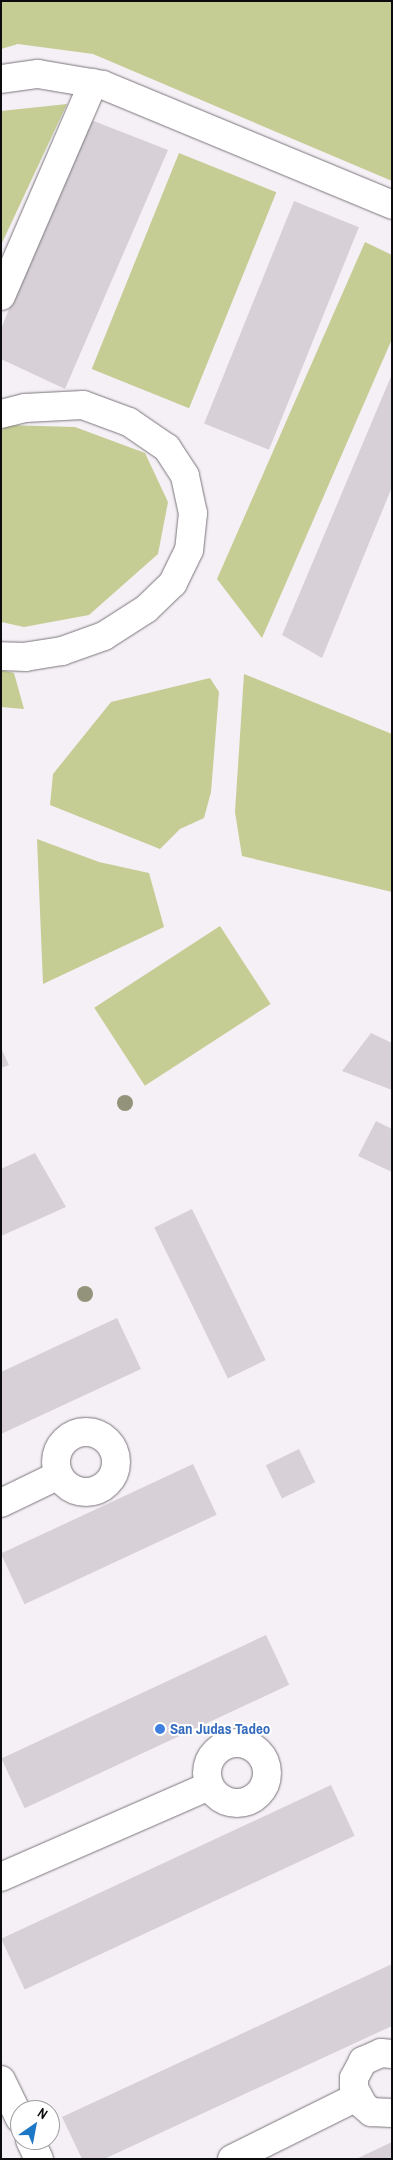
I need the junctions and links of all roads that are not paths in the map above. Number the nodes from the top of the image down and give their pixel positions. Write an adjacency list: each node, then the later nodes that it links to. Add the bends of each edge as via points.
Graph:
1 (1, 79): 2 (street, via 38,74)
2 (93, 83): 3 (street); 4 (street)
3 (392, 206)
4 (1, 296)
5 (1, 414): 6 (street, via 25,408 83,405 129,422 167,448 185,476 193,514 189,550 177,575 146,609 104,636 62,651 26,657)
6 (1, 656)
7 (59, 1476): 8 (street)
8 (1, 1503)
9 (209, 1786): 10 (street)
10 (1, 1877)
11 (392, 2054): 13 (street, via 381,2053 363,2061 354,2078)
12 (1, 2080): 14 (street)
13 (357, 2097): 15 (street, via 371,2112); 16 (street)
14 (11, 2100)
15 (392, 2113)
16 (232, 2159)

